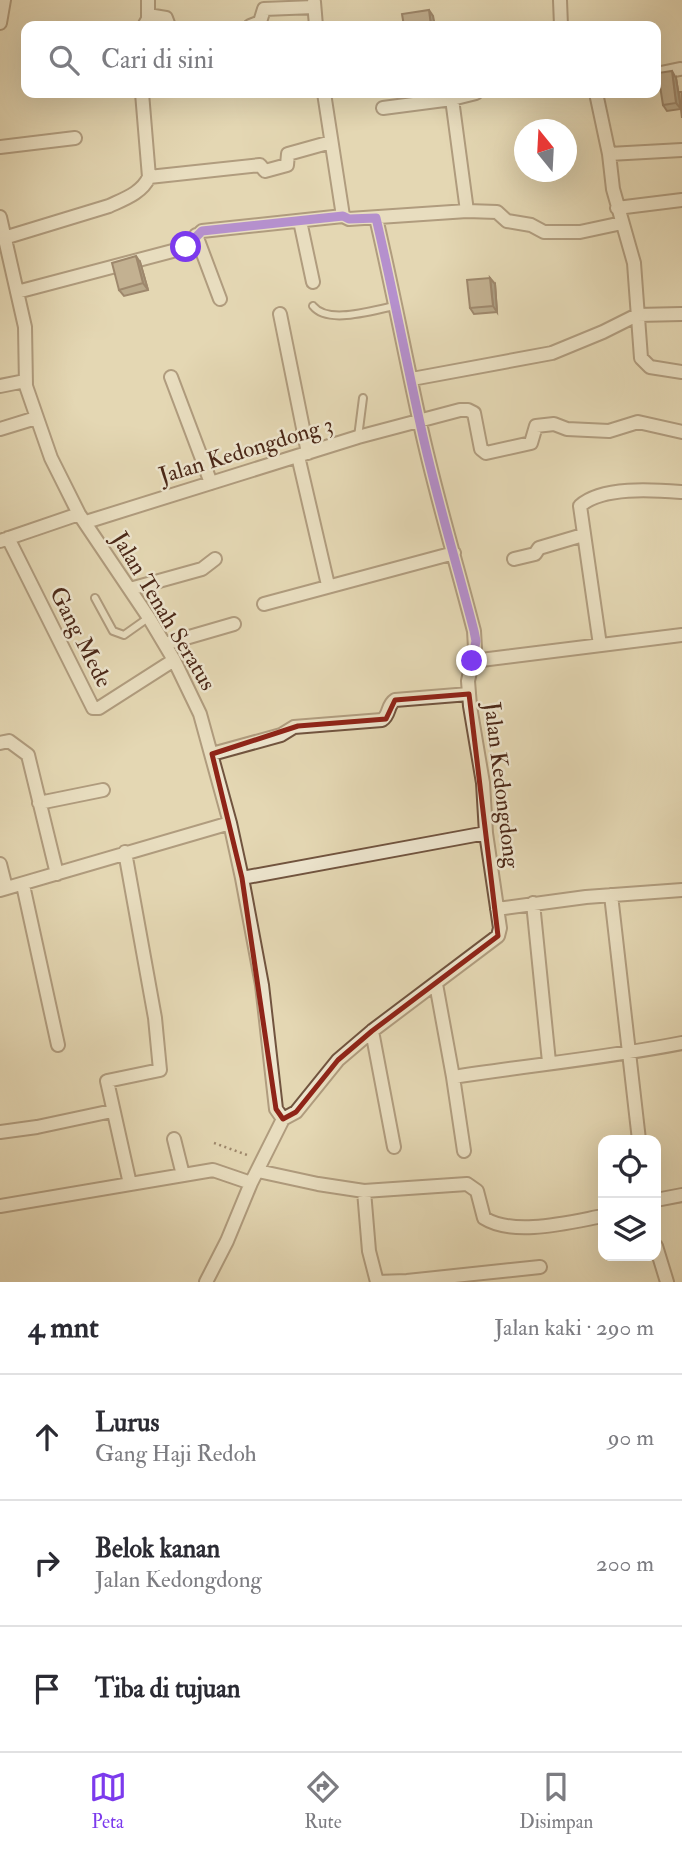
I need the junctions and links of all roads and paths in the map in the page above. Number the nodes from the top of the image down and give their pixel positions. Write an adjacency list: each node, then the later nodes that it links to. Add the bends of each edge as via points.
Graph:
1 (148, 0): 4 (street)
2 (560, 0): 7 (street)
3 (314, 4): 6 (street, via 264,9)
4 (146, 21): 5 (street)
5 (167, 21)
6 (260, 21)
7 (561, 21)
8 (680, 69): 9 (street)
9 (661, 73)
10 (142, 98): 21 (street)
11 (325, 98): 17 (street)
12 (456, 98): 14 (street)
13 (597, 98): 20 (street)
14 (452, 99): 15 (street); 24 (street)
15 (383, 108)
16 (75, 138): 18 (street)
17 (331, 142): 21 (street, via 288,154 287,166 282,168 265,171 260,165); 25 (street)
18 (0, 147)
19 (682, 150): 20 (street)
20 (609, 154): 23 (street)
21 (149, 177): 31 (street, via 139,190 117,202)
22 (682, 200): 23 (street)
23 (617, 208): 29 (street)
24 (467, 211): 27 (street); 29 (street, via 497,212 507,221 544,232 593,231)
25 (343, 216): 27 (street); 28 (street)
26 (0, 217): 31 (street, Jalan Tenah Seratus)
27 (376, 218): 37 (street, Jalan Kedongdong)
28 (300, 221): 30 (street); 33 (street)
29 (622, 223): 40 (street, via 634,263)
30 (196, 235): 34 (street, via 182,249); 35 (street)
31 (4, 238): 32 (street, Jalan Tenah Seratus)
32 (5, 265): 34 (street, Jalan Tenah Seratus)
33 (313, 282)
34 (17, 292): 44 (street, Jalan Tenah Seratus, via 25,327)
35 (220, 299)
36 (313, 306): 37 (lane, via 324,315 339,316)
37 (397, 306): 43 (street, Jalan Kedongdong)
38 (280, 314): 52 (street)
39 (682, 314): 40 (street)
40 (637, 315): 41 (street, via 645,363); 43 (street, via 552,353)
41 (682, 372)
42 (171, 377): 53 (street)
43 (412, 379): 48 (street, Jalan Kedongdong)
44 (26, 381): 45 (street); 47 (street, Jalan Tenah Seratus)
45 (0, 386)
46 (362, 398): 51 (lane)
47 (36, 418): 49 (street); 55 (street, Jalan Tenah Seratus)
48 (419, 420): 50 (street, Jalan Kedongdong 3, via 472,411 486,453 531,443 536,426 551,424 609,432 638,422); 51 (street, Jalan Kedongdong 3); 58 (street, Jalan Kedongdong)
49 (0, 429)
50 (682, 432)
51 (358, 437): 52 (street, Jalan Kedongdong 3)
52 (303, 454): 53 (street, Jalan Kedongdong 3); 61 (street)
53 (211, 483): 55 (street, Jalan Kedongdong 3)
54 (682, 492): 56 (street, via 645,490 594,498 580,506)
55 (82, 518): 57 (street, Jalan Kedongdong 3); 62 (street, Jalan Tenah Seratus)
56 (583, 535): 60 (street); 69 (street)
57 (4, 540): 70 (street, Gang Mede, via 93,708)
58 (454, 553): 61 (street); 71 (street, Jalan Kedongdong, via 476,641)
59 (215, 559): 62 (street, via 202,569)
60 (514, 559)
61 (328, 585): 64 (street)
62 (131, 589): 65 (street, Jalan Tenah Seratus)
63 (95, 598): 65 (lane, via 117,634 124,635)
64 (264, 604)
65 (149, 618): 68 (street, Jalan Tenah Seratus)
66 (234, 624): 68 (street)
67 (682, 635): 69 (street)
68 (165, 644): 70 (street, Jalan Tenah Seratus)
69 (600, 645): 71 (street)
70 (174, 660): 74 (street, Jalan Tenah Seratus, via 200,714)
71 (472, 661): 72 (street, Jalan Kedongdong)
72 (469, 694): 74 (street, via 395,700 383,720 298,726); 78 (street, Jalan Kedongdong)
73 (0, 743): 76 (street, via 9,741 26,752)
74 (212, 754): 77 (street, Jalan Tenah Seratus)
75 (103, 790): 76 (street)
76 (39, 803): 81 (street)
77 (230, 823): 79 (street); 82 (street, Jalan Tenah Seratus)
78 (486, 833): 82 (street); 88 (street, Jalan Kedongdong)
79 (125, 852): 81 (street); 96 (street, via 160,1070 107,1081)
80 (0, 864): 84 (street)
81 (57, 874): 83 (street)
82 (242, 878): 97 (street, Jalan Tenah Seratus, via 262,985 276,1110)
83 (23, 885): 84 (street); 92 (street)
84 (3, 889)
85 (682, 890): 86 (street)
86 (611, 895): 87 (street); 93 (street)
87 (533, 903): 88 (street); 94 (street)
88 (497, 909): 89 (street, Jalan Kedongdong, via 498,936)
89 (436, 984): 90 (street, Jalan Kedongdong); 95 (street)
90 (372, 1031): 97 (street, Jalan Kedongdong, via 338,1060 296,1112); 102 (street)
91 (682, 1043): 93 (street)
92 (58, 1045)
93 (629, 1053): 94 (street); 99 (street)
94 (549, 1062): 95 (street)
95 (453, 1077): 103 (street)
96 (112, 1111): 98 (street); 107 (street)
97 (283, 1119): 104 (street, Jalan Kedongdong)
98 (0, 1132)
99 (638, 1135)
100 (174, 1139): 105 (street)
101 (214, 1143): 104 (path)
102 (394, 1147)
103 (464, 1151)
104 (261, 1166): 106 (street, Jalan Kedongdong); 108 (street, via 318,1184)
105 (183, 1175): 106 (street, via 213,1170); 107 (street)
106 (251, 1183): 115 (street, Jalan Kedongdong)
107 (130, 1184): 111 (street)
108 (364, 1191): 112 (street, via 467,1184 477,1191 484,1218 494,1223 536,1227); 116 (street, via 369,1251)
109 (682, 1195): 110 (street)
110 (661, 1199)
111 (0, 1206)
112 (598, 1217)
113 (661, 1261): 117 (street)
114 (540, 1267): 116 (street)
115 (206, 1282)
116 (377, 1282)
117 (667, 1282)

